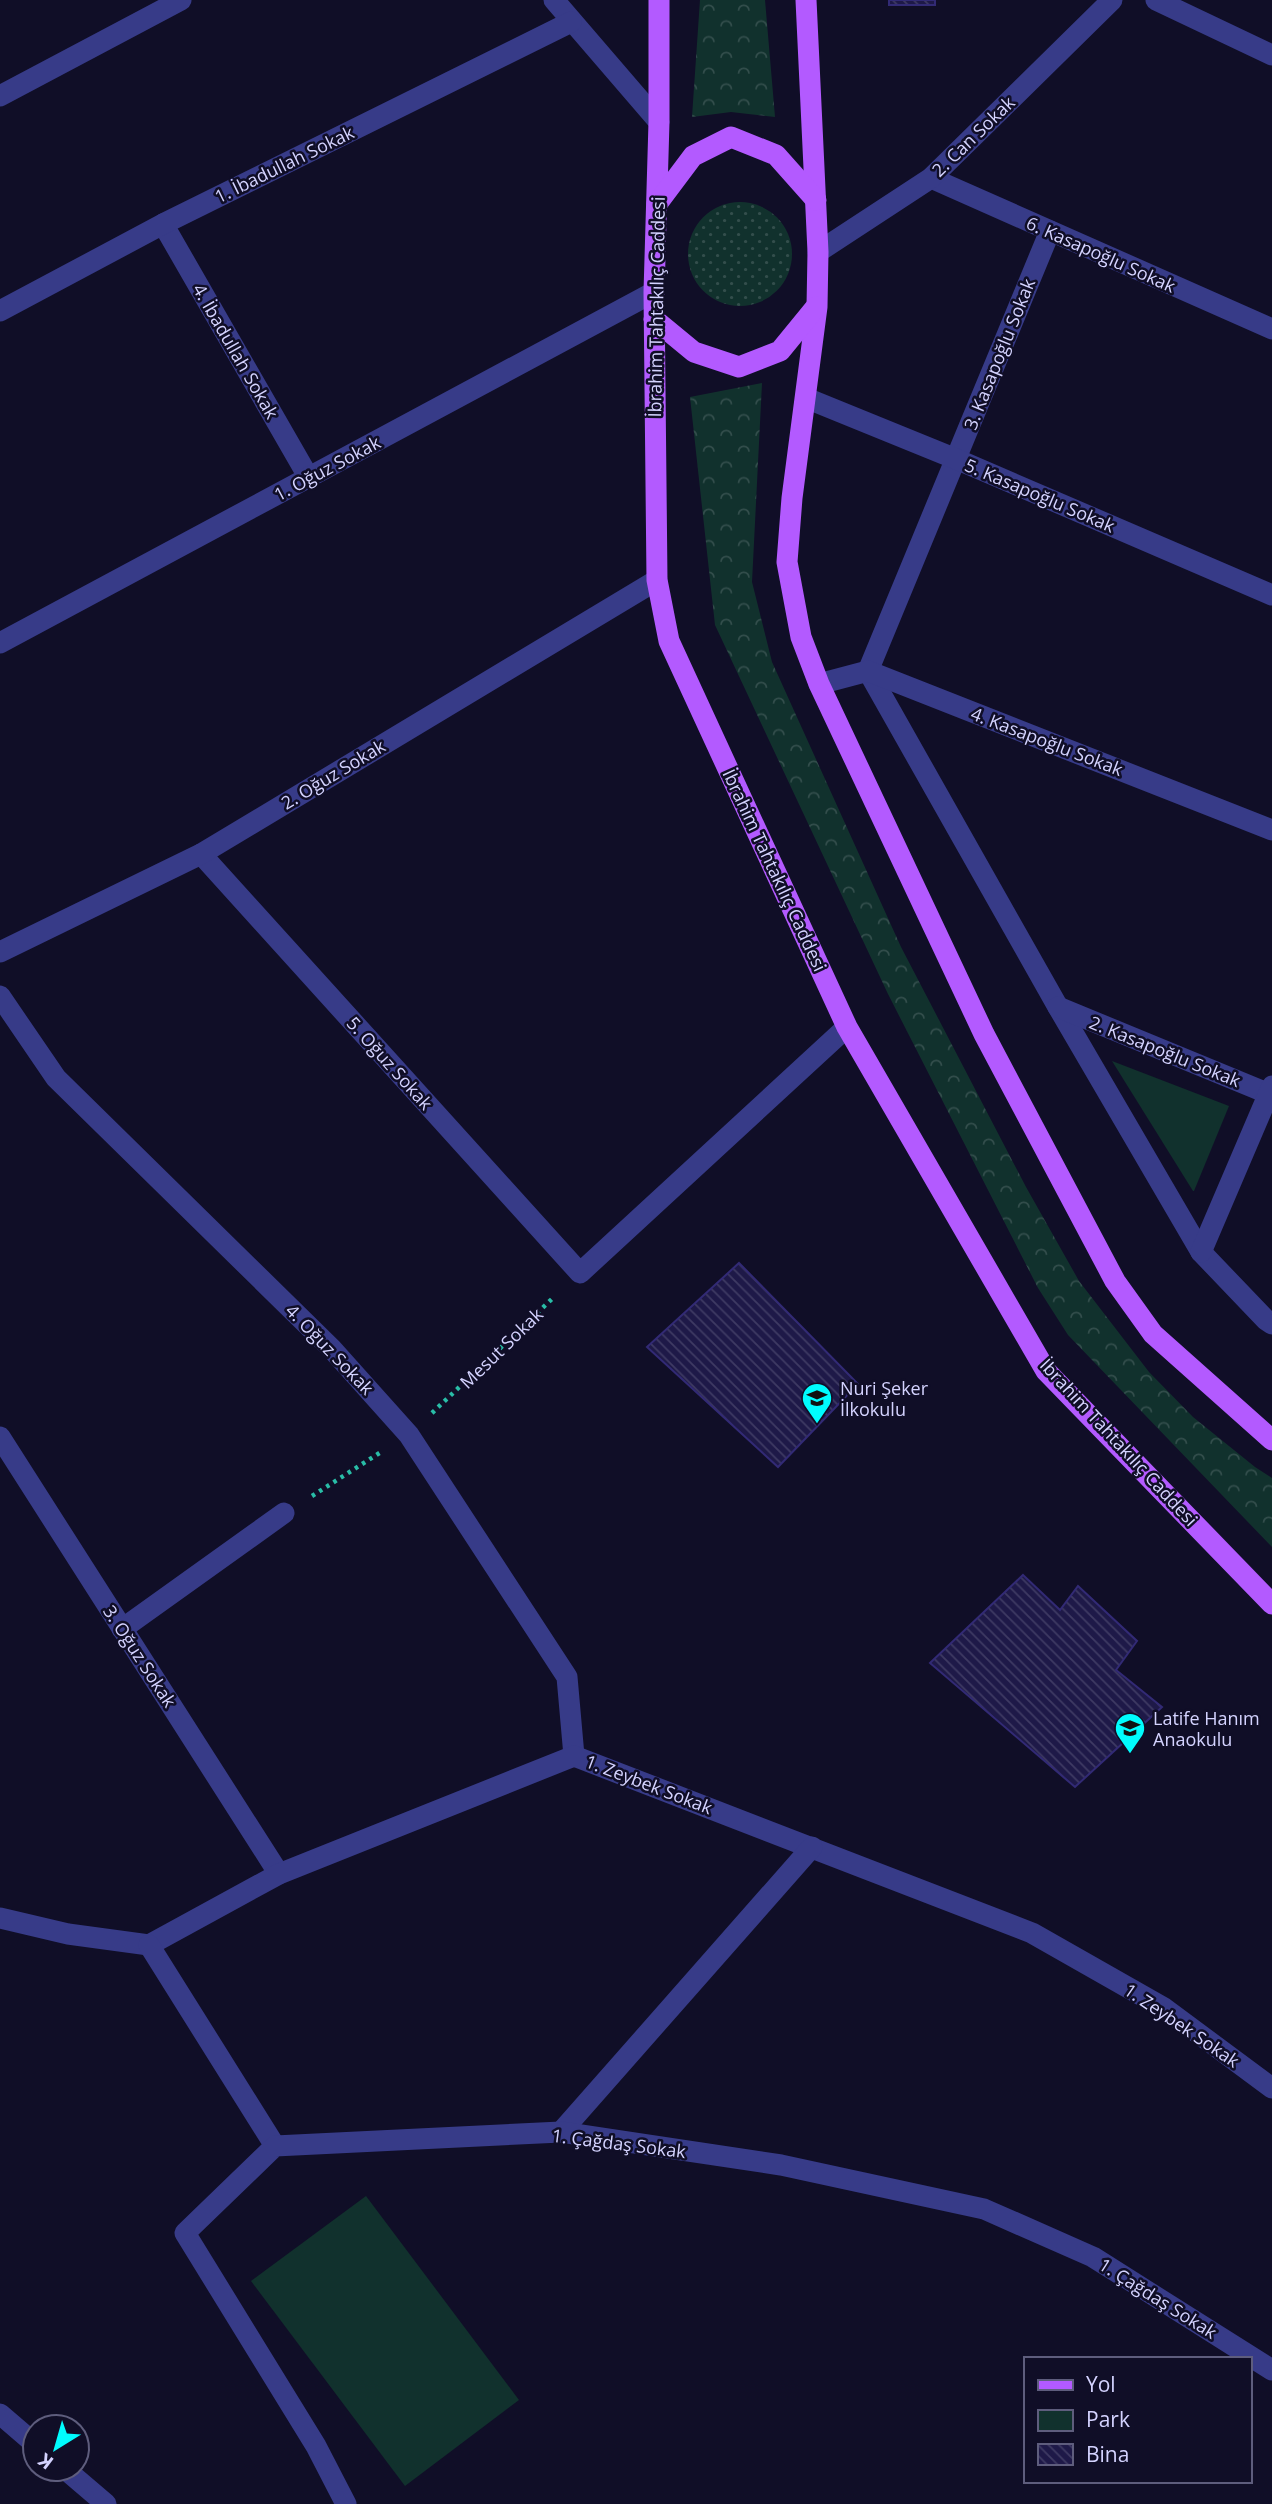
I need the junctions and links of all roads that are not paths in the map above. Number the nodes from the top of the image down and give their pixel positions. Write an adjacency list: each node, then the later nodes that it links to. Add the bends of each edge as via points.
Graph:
1 (181, 0): 9 (street)
2 (554, 0): 7 (street)
3 (659, 0): 10 (main road, İbrahim Tahtakılıç Caddesi)
4 (806, 0): 12 (main road)
5 (1112, 0): 11 (street, 2. Can Sokak)
6 (1156, 0): 8 (street)
7 (570, 22): 10 (street); 14 (street, 1. İbadullah Sokak)
8 (1272, 55)
9 (0, 96)
10 (659, 122): 13 (main road, İbrahim Tahtakılıç Caddesi)
11 (931, 178): 15 (street, 6. Kasapoğlu Sokak); 16 (street, 2. Can Sokak)
12 (816, 200): 13 (main road, via 776,155 731,137 693,156); 16 (main road)
13 (656, 204): 17 (main road, İbrahim Tahtakılıç Caddesi)
14 (163, 225): 19 (street, 1. İbadullah Sokak); 24 (street, 4. İbadullah Sokak)
15 (1050, 231): 21 (street, 6. Kasapoğlu Sokak); 23 (street, 3. Kasapoğlu Sokak)
16 (818, 252): 18 (main road)
17 (654, 292): 20 (main road, İbrahim Tahtakılıç Caddesi); 24 (street, 1. Oğuz Sokak)
18 (817, 307): 20 (main road, via 780,351 738,367 694,352); 22 (main road)
19 (0, 311)
20 (654, 319): 25 (main road, İbrahim Tahtakılıç Caddesi)
21 (1272, 329)
22 (806, 398): 23 (street, 5. Kasapoğlu Sokak); 29 (main road, via 787,562 801,637)
23 (956, 458): 26 (street, 5. Kasapoğlu Sokak); 28 (street, 3. Kasapoğlu Sokak)
24 (309, 478): 27 (street, 1. Oğuz Sokak)
25 (657, 580): 31 (street, 2. Oğuz Sokak); 35 (main road, İbrahim Tahtakılıç Caddesi, via 669,641)
26 (1272, 594)
27 (0, 643)
28 (868, 671): 29 (street); 30 (street, 4. Kasapoğlu Sokak); 34 (street)
29 (819, 684): 40 (main road, via 984,1034 1115,1280 1153,1334)
30 (1272, 830)
31 (201, 854): 32 (street, 2. Oğuz Sokak); 35 (street, 5. Oğuz Sokak, via 580,1272)
32 (0, 952)
33 (0, 996): 44 (street, 4. Oğuz Sokak, via 56,1078 332,1349 409,1435 567,1677)
34 (1058, 1007): 36 (street, 2. Kasapoğlu Sokak); 37 (street)
35 (847, 1027): 42 (main road, İbrahim Tahtakılıç Caddesi, via 1046,1371)
36 (1271, 1091): 37 (street)
37 (1201, 1251): 38 (street)
38 (1272, 1324)
39 (0, 1437): 43 (street, 3. Oğuz Sokak)
40 (1272, 1440)
41 (284, 1513): 43 (street)
42 (1272, 1604)
43 (122, 1629): 46 (street, 3. Oğuz Sokak)
44 (574, 1756): 45 (street, 1. Zeybek Sokak); 46 (street, 1. Zeybek Sokak)
45 (812, 1847): 49 (street, 1. Zeybek Sokak, via 1032,1933 1164,2008); 50 (street)
46 (279, 1874): 48 (street, 1. Zeybek Sokak)
47 (0, 1917): 48 (street, via 68,1934)
48 (149, 1945): 51 (street)
49 (1272, 2088)
50 (561, 2132): 51 (street, 1. Çağdaş Sokak); 52 (street, 1. Çağdaş Sokak, via 781,2165 984,2209 1093,2257)
51 (275, 2146): 57 (street, via 185,2233 316,2446)
52 (1272, 2370)
53 (0, 2414): 54 (street)
54 (21, 2432)
55 (81, 2483): 56 (street)
56 (106, 2504)
57 (346, 2504)

